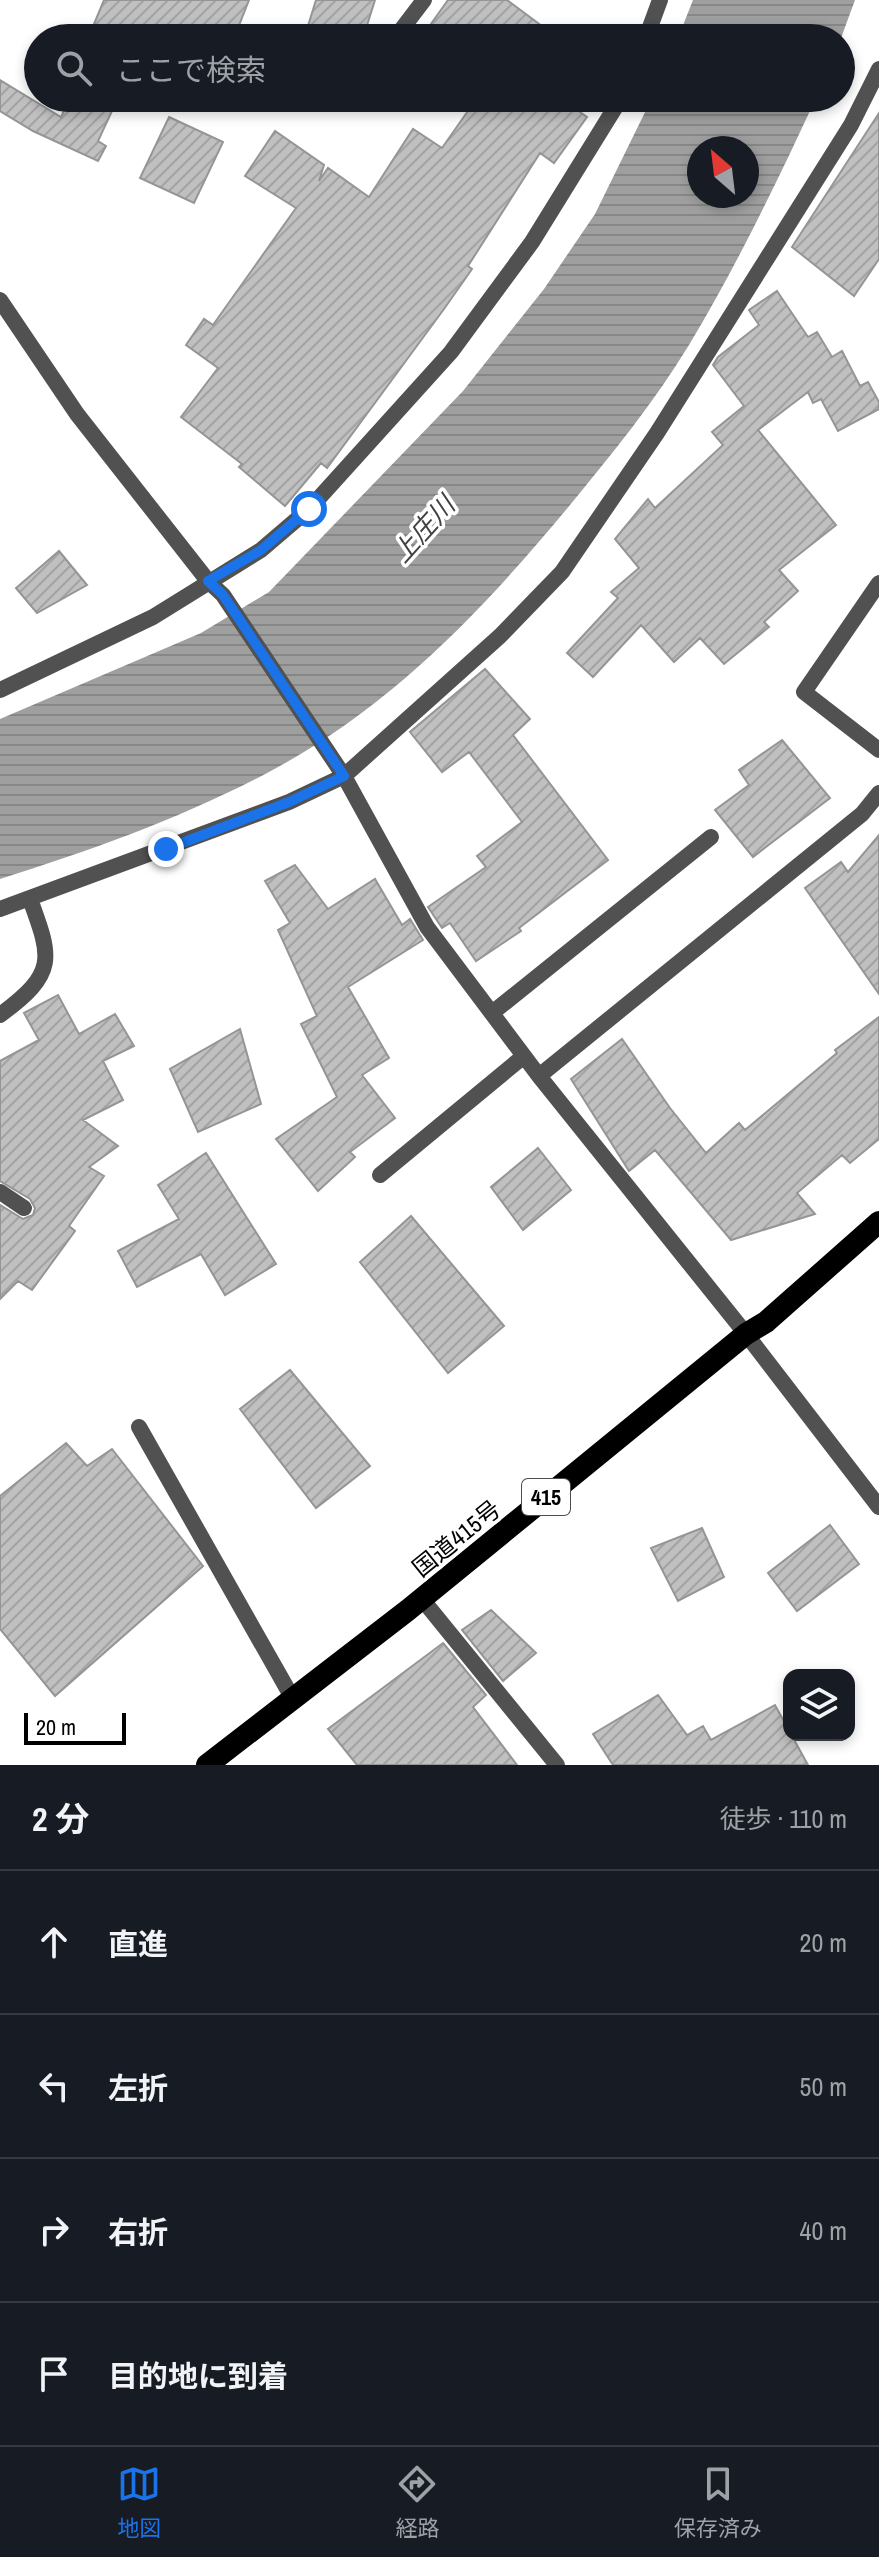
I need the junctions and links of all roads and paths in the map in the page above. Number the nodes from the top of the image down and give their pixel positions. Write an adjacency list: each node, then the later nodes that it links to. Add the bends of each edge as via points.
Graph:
1 (424, 0): 3 (street)
2 (660, 0): 4 (street)
3 (406, 24)
4 (651, 24)
5 (879, 69): 12 (street, via 851,125 744,298 562,572 500,636)
6 (612, 112): 8 (street, via 532,242 451,352 309,509 261,550)
7 (0, 301): 8 (street, via 77,414)
8 (208, 581): 10 (street, via 153,617); 12 (street, via 223,595)
9 (879, 583): 11 (street, via 804,692)
10 (0, 690)
11 (879, 750)
12 (340, 770): 15 (street, via 289,802); 17 (street, via 427,927)
13 (879, 793): 20 (street, via 862,814)
14 (711, 837): 17 (street)
15 (30, 899): 16 (street); 18 (street, via 49,949 42,975)
16 (0, 909)
17 (492, 1013): 19 (street)
18 (0, 1015)
19 (524, 1056): 20 (street); 21 (street)
20 (539, 1076): 25 (street)
21 (380, 1175)
22 (0, 1192): 23 (street)
23 (24, 1208)
24 (879, 1222): 25 (highway, 国道415号 / 415)
25 (746, 1334): 27 (street); 28 (highway, 国道415号 / 415)
26 (139, 1427): 29 (street)
27 (879, 1507)
28 (422, 1599): 29 (highway, 国道415号 / 415); 31 (street)
29 (293, 1699): 30 (highway, 国道415号 / 415)
30 (207, 1765)
31 (557, 1765)

